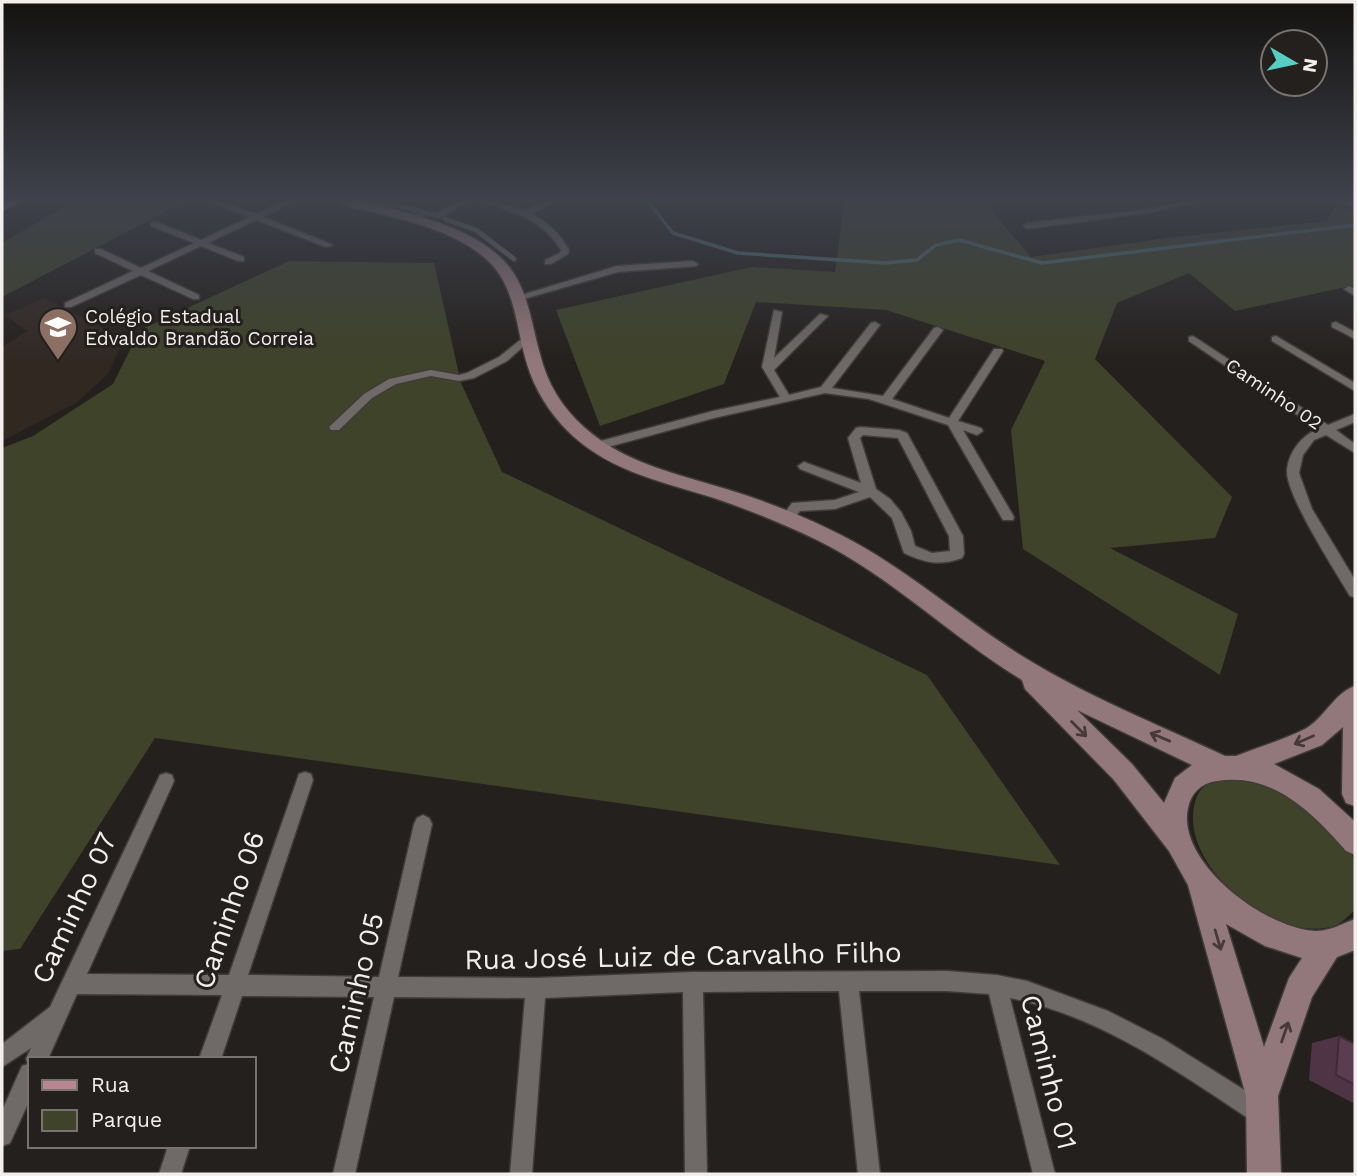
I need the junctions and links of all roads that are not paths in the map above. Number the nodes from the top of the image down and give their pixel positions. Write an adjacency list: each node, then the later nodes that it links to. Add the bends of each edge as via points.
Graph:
1 (102, 253): 11 (street)
2 (180, 253): 11 (street)
3 (226, 253): 8 (street)
4 (486, 253): 13 (main road, via 514,283)
5 (507, 253): 7 (lane)
6 (564, 253): 9 (street)
7 (514, 258)
8 (241, 259)
9 (548, 262)
10 (694, 264): 13 (street, via 617,269)
11 (139, 272): 12 (street); 14 (street)
12 (196, 297)
13 (520, 298): 20 (main road)
14 (68, 305)
15 (777, 312): 25 (street)
16 (823, 316): 25 (street)
17 (875, 325): 27 (street)
18 (1336, 325): 21 (street)
19 (938, 330): 29 (street)
20 (529, 336): 32 (street, via 503,359 470,376 431,373 393,381 368,396); 35 (main road, via 537,371 550,397 563,417)
21 (1355, 337)
22 (1193, 339): 33 (street, Caminho 02)
23 (1276, 339): 26 (street)
24 (998, 351): 31 (street)
25 (768, 370): 28 (street)
26 (1355, 388)
27 (825, 390): 28 (street); 29 (street)
28 (786, 398): 35 (street)
29 (886, 400): 31 (street)
30 (1355, 418): 33 (street)
31 (952, 422): 34 (street); 39 (street)
32 (335, 427)
33 (1327, 429): 36 (street, Caminho 02); 41 (street, via 1301,447 1293,473 1306,509)
34 (977, 431)
35 (597, 446): 40 (main road, via 641,468)
36 (1355, 449)
37 (804, 466): 38 (street)
38 (870, 491): 38 (street, via 896,513 909,549 927,559 957,554 956,536 903,436 860,431 854,438); 40 (street, via 829,508 797,506)
39 (1008, 517)
40 (786, 519): 42 (main road, via 874,562)
41 (1355, 592)
42 (1014, 663): 45 (main road, one-way to 42, via 1108,716); 50 (main road, one-way to 50, via 1123,772)
43 (1355, 696): 45 (main road, one-way to 45, via 1313,737)
44 (1355, 722): 48 (main road)
45 (1229, 767): 50 (main road, via 1197,774 1181,789 1174,813); 51 (main road, via 1273,776 1309,795)
46 (305, 780): 57 (street, Caminho 06)
47 (166, 781): 56 (street, Caminho 07)
48 (1355, 794)
49 (423, 824): 59 (street, Caminho 05)
50 (1178, 841): 52 (main road)
51 (1355, 842)
52 (1197, 876): 53 (main road, via 1217,899 1262,930 1301,944); 66 (main road, one-way to 66)
53 (1345, 943): 66 (main road, one-way to 53, via 1300,989)
54 (694, 982): 55 (street, Rua José Luiz de Carvalho Filho); 60 (street, Rua José Luiz de Carvalho Filho); 72 (street)
55 (848, 983): 58 (street, Rua José Luiz de Carvalho Filho); 73 (street)
56 (72, 984): 57 (street, Rua José Luiz de Carvalho Filho); 61 (street, Caminho 07)
57 (235, 985): 59 (street, Rua José Luiz de Carvalho Filho); 64 (street, Caminho 06)
58 (997, 985): 66 (street, Rua José Luiz de Carvalho Filho, via 1101,1018); 74 (street, Caminho 01)
59 (386, 986): 60 (street, Rua José Luiz de Carvalho Filho); 70 (street, Caminho 05)
60 (536, 988): 71 (street)
61 (60, 1010): 62 (street); 63 (street, Caminho 07)
62 (2, 1056)
63 (38, 1057)
64 (211, 1057)
65 (28, 1078): 67 (street)
66 (1262, 1105): 75 (main road)
67 (2, 1135)
68 (178, 1148): 69 (street)
69 (170, 1174)
70 (344, 1174)
71 (522, 1174)
72 (696, 1174)
73 (869, 1174)
74 (1044, 1174)
75 (1264, 1174)

